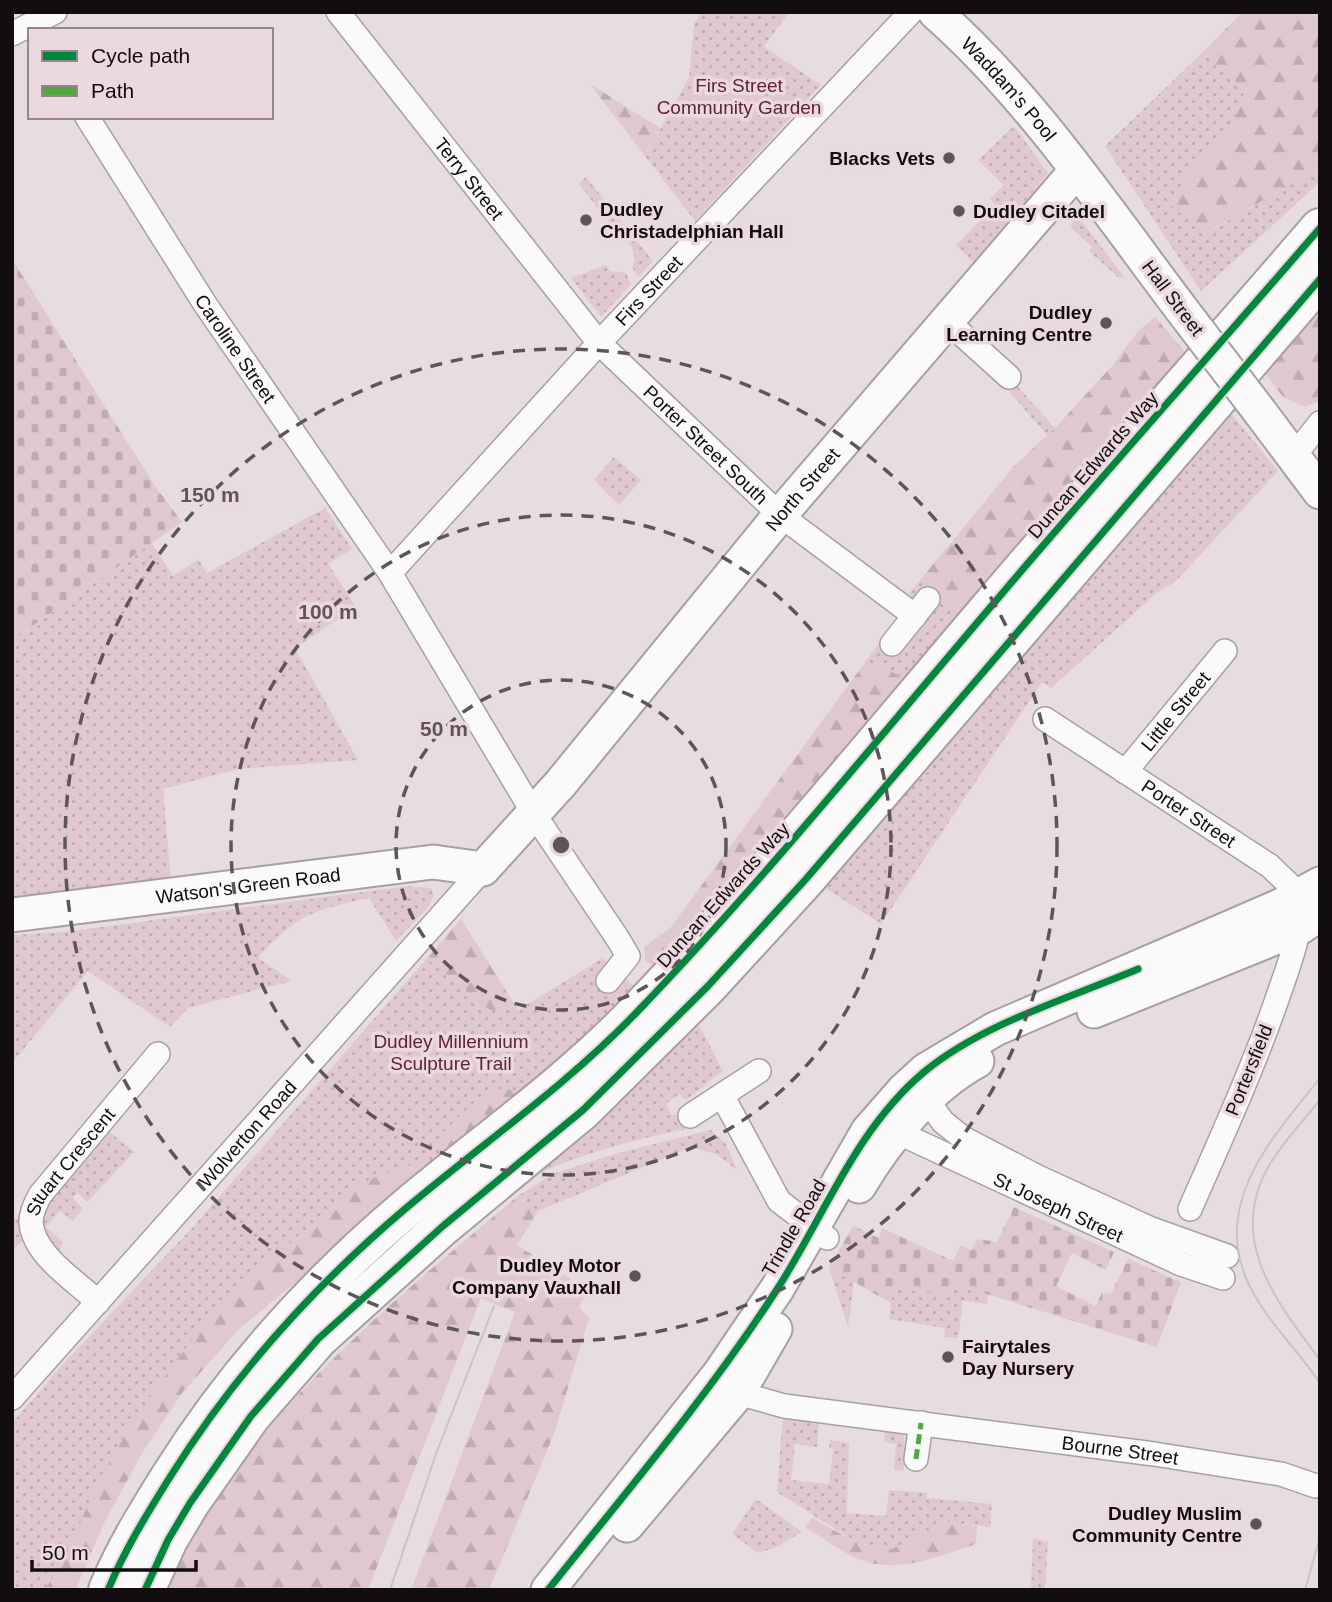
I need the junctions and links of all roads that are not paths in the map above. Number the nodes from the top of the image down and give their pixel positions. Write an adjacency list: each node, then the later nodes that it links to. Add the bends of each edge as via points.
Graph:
1 (55, 12): 5 (street)
2 (338, 12): 11 (street, Terry Street)
3 (911, 12): 11 (street, Firs Street)
4 (935, 12): 7 (main road, Waddam's Pool, via 993,70)
5 (24, 30)
6 (88, 119): 17 (street, Caroline Street, via 205,304)
7 (1076, 171): 10 (main road, North Street); 14 (main road, Hall Street, bridge)
8 (1320, 228): 37 (highway, Duncan Edwards Way, via 989,608 779,860 685,961 563,1080 405,1209 301,1304)
9 (1320, 279): 44 (highway, via 806,880 708,986 583,1110 443,1226 318,1339 251,1416 190,1503)
10 (946, 320): 12 (street); 16 (main road, North Street)
11 (599, 343): 16 (street, Porter Street South); 17 (street, Firs Street)
12 (1009, 377)
13 (1320, 423): 14 (street)
14 (1293, 457): 15 (main road, Hall Street)
15 (1320, 492)
16 (780, 515): 18 (street, Porter Street South, via 921,608); 22 (main road, North Street)
17 (390, 573): 22 (street, Caroline Street)
18 (892, 644)
19 (1225, 651): 21 (street, Little Street)
20 (1045, 719): 21 (street, Porter Street)
21 (1125, 772): 24 (street, Porter Street, via 1270,866)
22 (534, 814): 23 (main road, North Street); 26 (street, Caroline Street, via 628,956)
23 (483, 869): 25 (main road, Watson's Green Road, via 433,862); 35 (street, Wolverton Road)
24 (1310, 905): 30 (main road, via 1007,1045 968,1066); 32 (main road, Trindle Road, via 1283,923 1138,969 995,1029 926,1070); 33 (street, Portersfield, via 1250,1075)
25 (12, 915)
26 (608, 981)
27 (158, 1054): 35 (street, Stuart Crescent, via 33,1208 31,1221 44,1251)
28 (759, 1071): 29 (street)
29 (723, 1097): 31 (street); 34 (street, via 779,1200)
30 (927, 1100): 32 (main road, via 909,1100); 32 (street, St Joseph Street, via 943,1122 963,1138 1225,1267 1181,1264)
31 (690, 1116)
32 (895, 1117): 34 (main road, Trindle Road, via 865,1175); 34 (main road, Trindle Road, via 847,1168)
33 (1189, 1209)
34 (820, 1233): 36 (main road, Trindle Road, via 777,1289)
35 (98, 1302): 38 (street, Wolverton Road)
36 (728, 1385): 39 (street, Bourne Street, via 784,1405); 45 (main road, Trindle Road); 46 (main road, Trindle Road)
37 (226, 1394): 42 (highway, via 187,1419 139,1493); 43 (highway, Duncan Edwards Way, via 125,1549)
38 (12, 1398)
39 (921, 1423): 40 (street); 41 (street, Bourne Street, via 1281,1474)
40 (916, 1459)
41 (1317, 1486)
42 (90, 1590)
43 (108, 1590)
44 (145, 1590)
45 (548, 1590)
46 (575, 1590)

